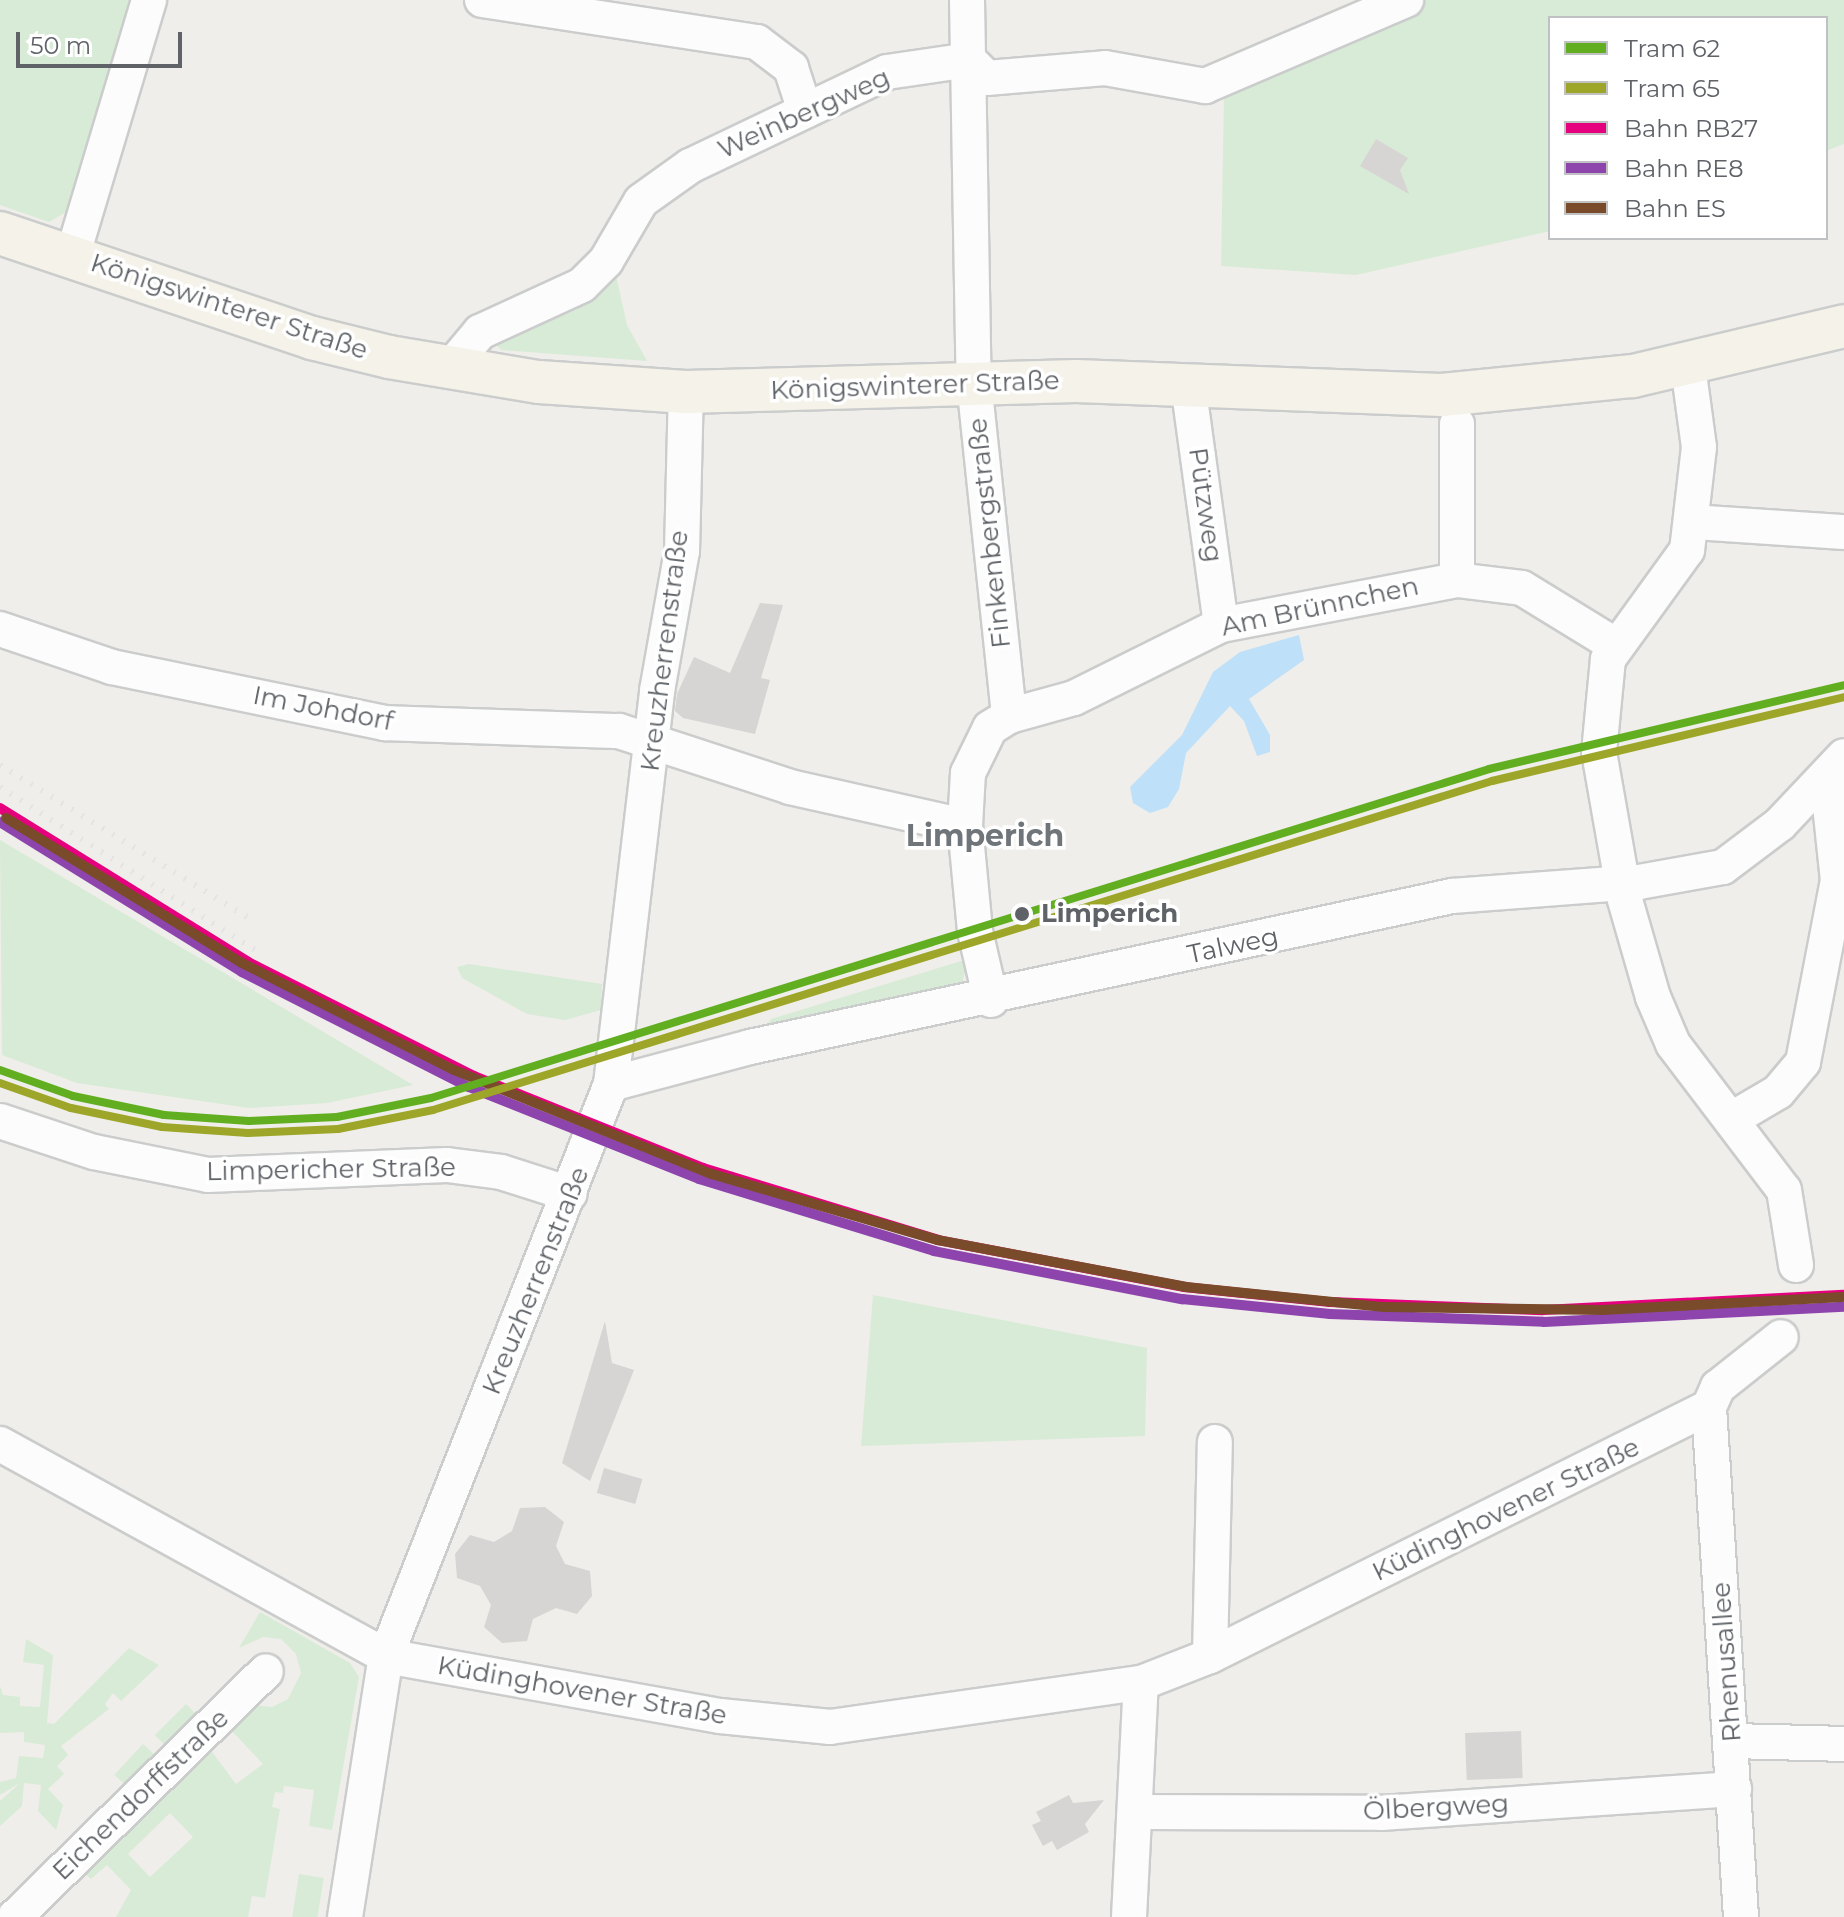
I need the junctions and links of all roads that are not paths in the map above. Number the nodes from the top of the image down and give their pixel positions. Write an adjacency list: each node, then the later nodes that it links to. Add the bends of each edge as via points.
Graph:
1 (149, 0): 8 (street)
2 (482, 0): 6 (street, via 757,42 791,68)
3 (967, 0): 5 (street, Finkenbergstraße)
4 (1406, 0): 5 (street, via 1205,86 1105,68 987,78)
5 (969, 60): 6 (street, Weinbergweg, via 887,72); 12 (street, Finkenbergstraße)
6 (805, 111): 11 (street, Weinbergweg, via 641,201 606,261 582,285 480,332)
7 (0, 233): 8 (main road, Königswinterer Straße)
8 (72, 257): 11 (main road, Königswinterer Straße, via 312,338)
9 (1844, 326): 10 (main road, Königswinterer Straße)
10 (1688, 366): 13 (main road, Königswinterer Straße, via 1442,395); 16 (street, via 1699,447)
11 (450, 368): 14 (main road, Königswinterer Straße, via 539,382)
12 (974, 382): 13 (main road, Königswinterer Straße); 14 (main road, Königswinterer Straße); 22 (street, Finkenbergstraße)
13 (1188, 384): 19 (street, Pützweg)
14 (686, 392): 23 (street, Kreuzherrenstraße, via 682,551)
15 (1457, 424): 18 (street)
16 (1693, 522): 17 (street); 21 (street, via 1687,550 1669,581)
17 (1844, 532)
18 (1457, 580): 19 (street, Am Brünnchen); 21 (street, Am Brünnchen, via 1522,588)
19 (1221, 625): 22 (street, Am Brünnchen, via 1074,698)
20 (0, 629): 23 (street, Im Johdorf, via 112,667 385,723 619,731)
21 (1615, 645): 26 (street, via 1598,740)
22 (1009, 716): 25 (street, via 990,728 975,755)
23 (653, 739): 25 (street, Im Johdorf, via 790,787); 28 (street, Kreuzherrenstraße)
24 (1836, 766): 26 (street, Talweg, via 1780,824 1723,867); 29 (street, Talweg, via 1838,881 1803,1062 1778,1092)
25 (965, 826): 27 (street, via 978,951)
26 (1620, 880): 27 (street, Talweg, via 1452,896); 29 (street, via 1639,955 1673,1044)
27 (991, 1000): 28 (street, Talweg, via 750,1047)
28 (611, 1084): 31 (street, Kreuzherrenstraße)
29 (1732, 1119): 32 (street, via 1784,1190)
30 (0, 1121): 31 (street, Limpericher Straße, via 94,1152 208,1175 447,1165 501,1172)
31 (570, 1194): 37 (street, Kreuzherrenstraße)
32 (1796, 1265)
33 (1781, 1337): 34 (street, Küdinghovener Straße, via 1718,1387)
34 (1709, 1407): 38 (street, Küdinghovener Straße); 41 (street, Rhenusallee)
35 (1215, 1442): 38 (street)
36 (0, 1444): 37 (street, Küdinghovener Straße)
37 (386, 1656): 40 (street, Küdinghovener Straße, via 720,1716 830,1727 938,1717); 46 (street, Kreuzherrenstraße)
38 (1210, 1656): 40 (street, Küdinghovener Straße)
39 (266, 1671): 45 (street, Eichendorffstraße)
40 (1141, 1683): 44 (street)
41 (1732, 1741): 42 (street); 43 (street, Rhenusallee)
42 (1844, 1744)
43 (1734, 1789): 44 (street, Ölbergweg, via 1381,1813); 48 (street, Rhenusallee)
44 (1137, 1812): 47 (street)
45 (15, 1917)
46 (345, 1917)
47 (1129, 1917)
48 (1741, 1917)

